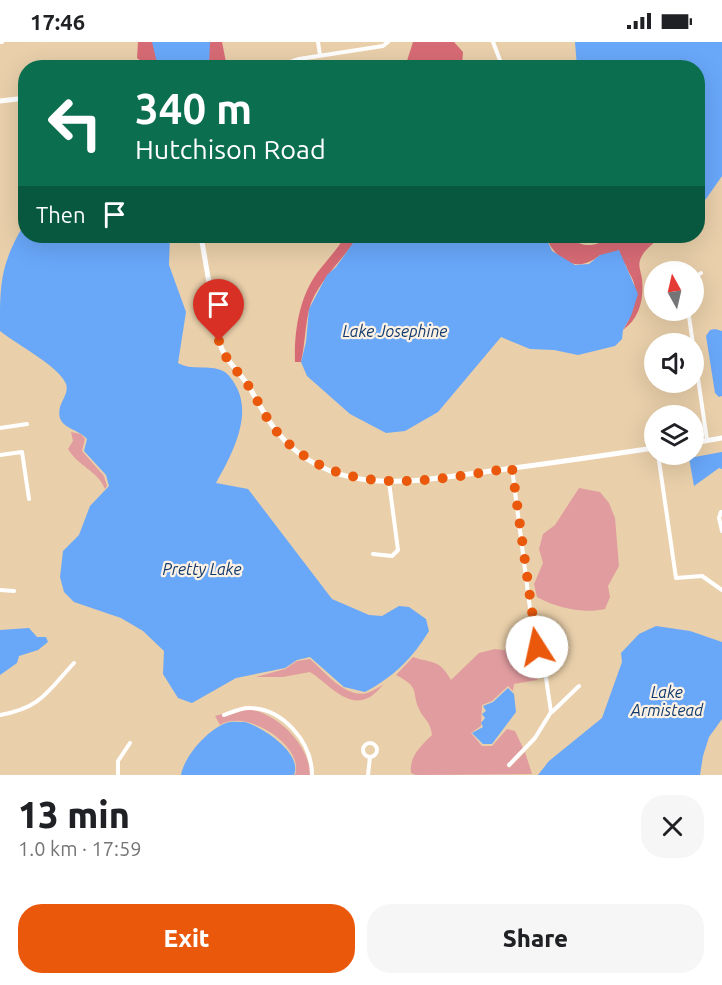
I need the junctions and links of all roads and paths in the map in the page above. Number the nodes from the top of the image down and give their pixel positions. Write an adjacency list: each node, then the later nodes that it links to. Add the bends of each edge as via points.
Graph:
1 (318, 42): 4 (street)
2 (388, 42): 4 (street)
3 (493, 42): 6 (street)
4 (320, 55): 5 (street)
5 (302, 60)
6 (499, 60)
7 (18, 99): 8 (street)
8 (0, 101)
9 (202, 243): 20 (street, via 221,350 246,381 278,433 302,454 333,472 359,480)
10 (700, 393): 15 (street)
11 (27, 424): 12 (street)
12 (0, 428)
13 (722, 438): 15 (street)
14 (704, 441): 15 (street)
15 (707, 441)
16 (644, 449): 19 (street)
17 (0, 455): 21 (street, via 22,452)
18 (660, 465): 26 (street, via 676,578 702,576)
19 (512, 468): 20 (street); 30 (street, via 533,632)
20 (389, 482): 24 (street, via 398,550 392,556)
21 (29, 499)
22 (721, 512): 23 (street)
23 (722, 531)
24 (373, 554)
25 (0, 590): 27 (street)
26 (722, 590)
27 (14, 591)
28 (74, 663): 31 (street, via 35,705)
29 (579, 686): 30 (street)
30 (551, 712): 35 (street, via 535,738)
31 (0, 715)
32 (224, 715): 37 (street, via 248,707 281,716 308,754)
33 (130, 743): 36 (street, via 118,761)
34 (370, 757): 38 (street)
35 (509, 765)
36 (118, 775)
37 (312, 775)
38 (368, 775)

